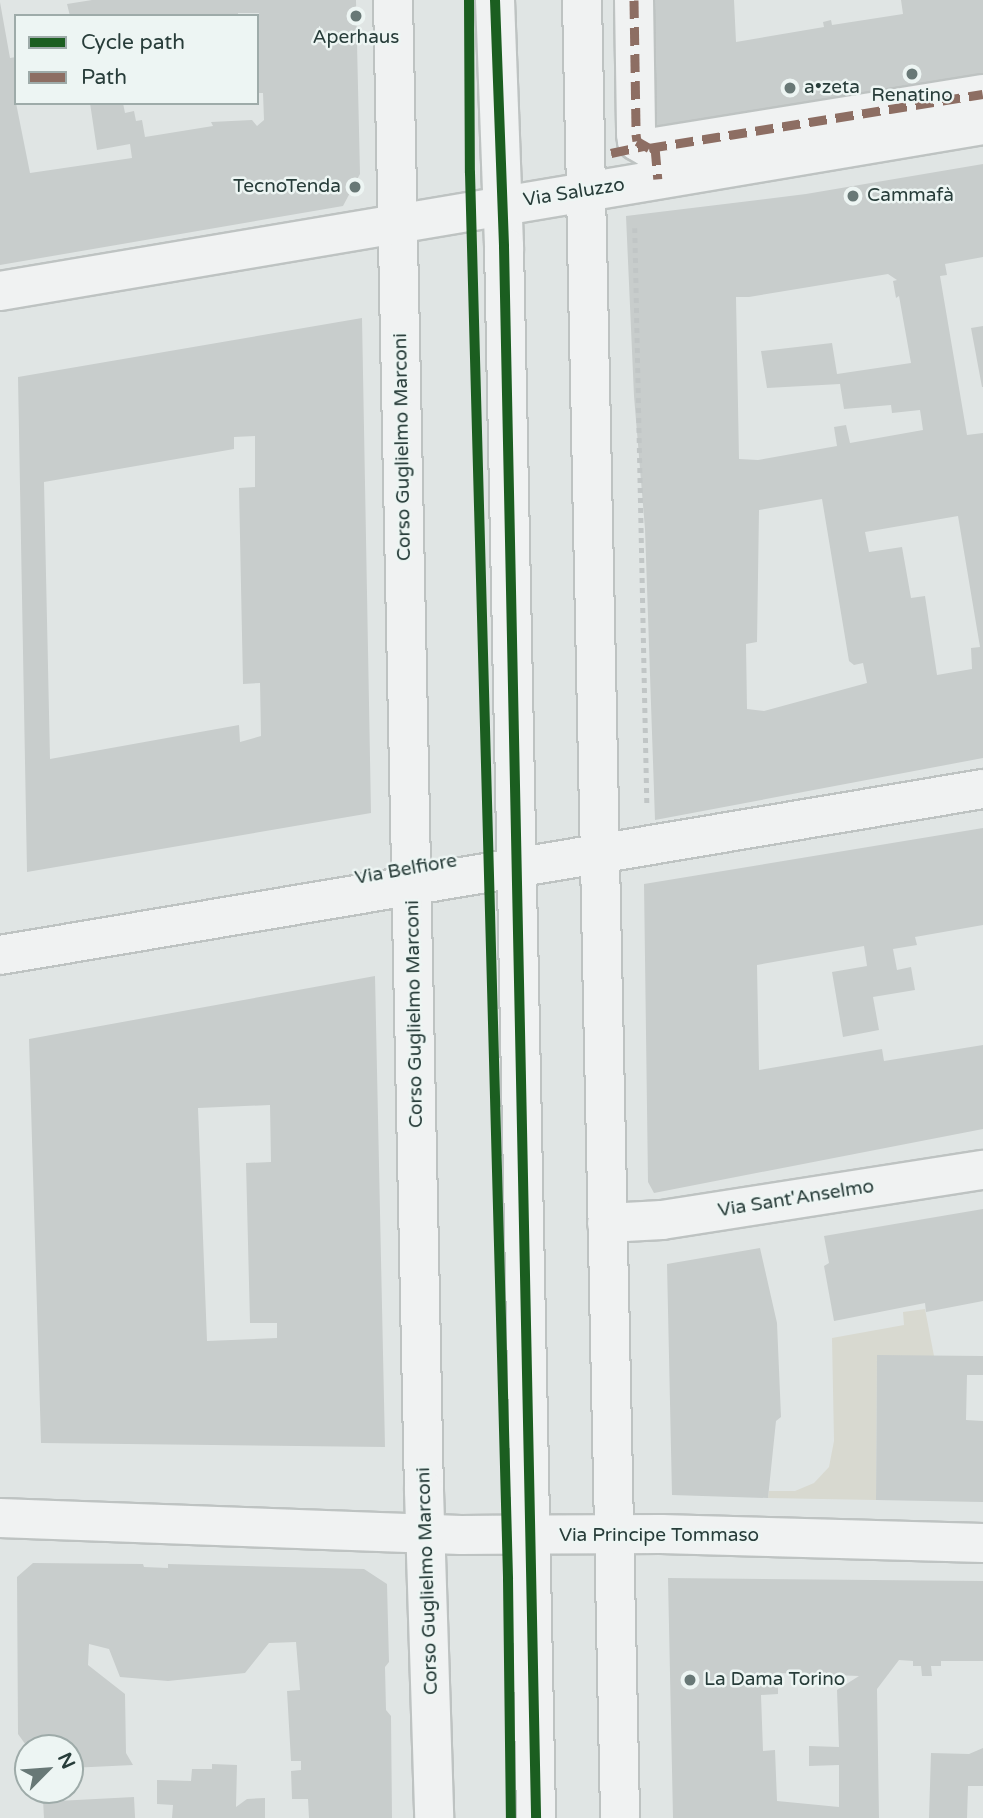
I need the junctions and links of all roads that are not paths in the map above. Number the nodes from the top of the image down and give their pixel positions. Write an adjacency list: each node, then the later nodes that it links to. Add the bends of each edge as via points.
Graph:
1 (393, 0): 10 (street, Corso Guglielmo Marconi)
2 (495, 0): 9 (street)
3 (582, 0): 8 (street)
4 (634, 0): 7 (street, via 636,134)
5 (983, 94): 7 (street)
6 (983, 125): 7 (street, Via Saluzzo)
7 (642, 156): 8 (street, Via Saluzzo)
8 (586, 191): 9 (street, Via Saluzzo); 13 (street)
9 (502, 205): 10 (street, Via Saluzzo); 14 (street)
10 (398, 223): 11 (street, Via Saluzzo); 15 (street, Corso Guglielmo Marconi)
11 (0, 291)
12 (983, 789): 13 (street, Via Belfiore)
13 (599, 853): 14 (street, Via Belfiore); 18 (street)
14 (518, 868): 15 (street, Via Belfiore); 22 (street)
15 (413, 888): 16 (street, Via Belfiore); 20 (street, Corso Guglielmo Marconi)
16 (0, 956)
17 (983, 1170): 18 (street, Via Sant'Anselmo, via 662,1220)
18 (607, 1223): 21 (street)
19 (0, 1518): 20 (street, Via Principe Tommaso)
20 (428, 1531): 22 (street, Via Principe Tommaso); 24 (street, Corso Guglielmo Marconi)
21 (613, 1534): 22 (street, Via Principe Tommaso); 23 (street, Via Principe Tommaso); 28 (street)
22 (530, 1535): 27 (street)
23 (983, 1543)
24 (430, 1624): 25 (street, Corso Guglielmo Marconi); 26 (street, via 452,1651)
25 (434, 1818)
26 (460, 1818)
27 (536, 1818)
28 (620, 1818)

